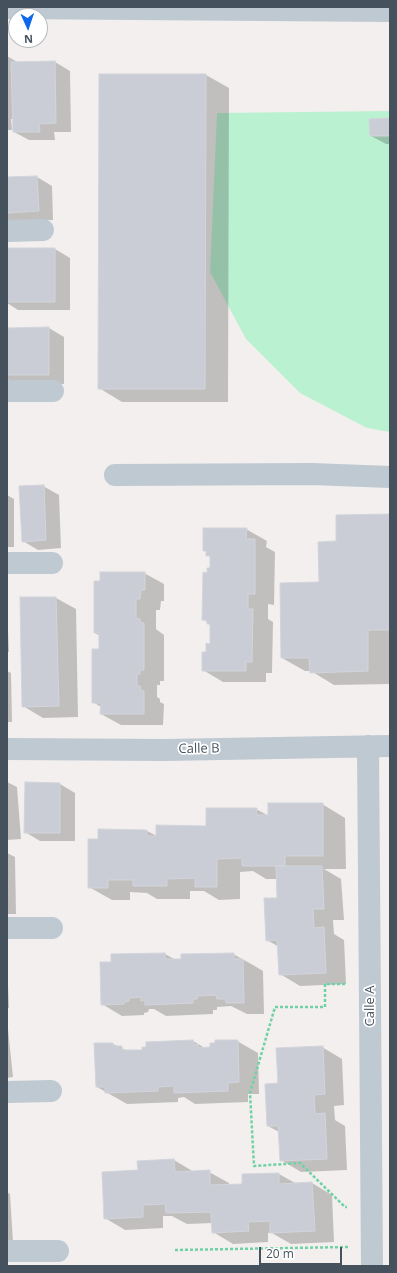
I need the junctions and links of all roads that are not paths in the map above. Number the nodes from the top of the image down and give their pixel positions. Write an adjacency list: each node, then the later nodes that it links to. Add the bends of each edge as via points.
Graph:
1 (7, 8): 2 (street)
2 (390, 11)
3 (43, 230): 4 (street)
4 (7, 231)
5 (7, 391): 6 (street)
6 (53, 391)
7 (115, 475): 8 (street, via 312,474)
8 (390, 477)
9 (7, 563): 10 (street)
10 (52, 563)
11 (368, 746): 12 (street, Calle B); 13 (street, Calle B, via 165,750); 20 (street, Calle A)
12 (390, 746)
13 (7, 749)
14 (7, 928): 15 (street)
15 (52, 928)
16 (51, 1091): 17 (street)
17 (7, 1092)
18 (7, 1251): 19 (street)
19 (58, 1251)
20 (372, 1257)

